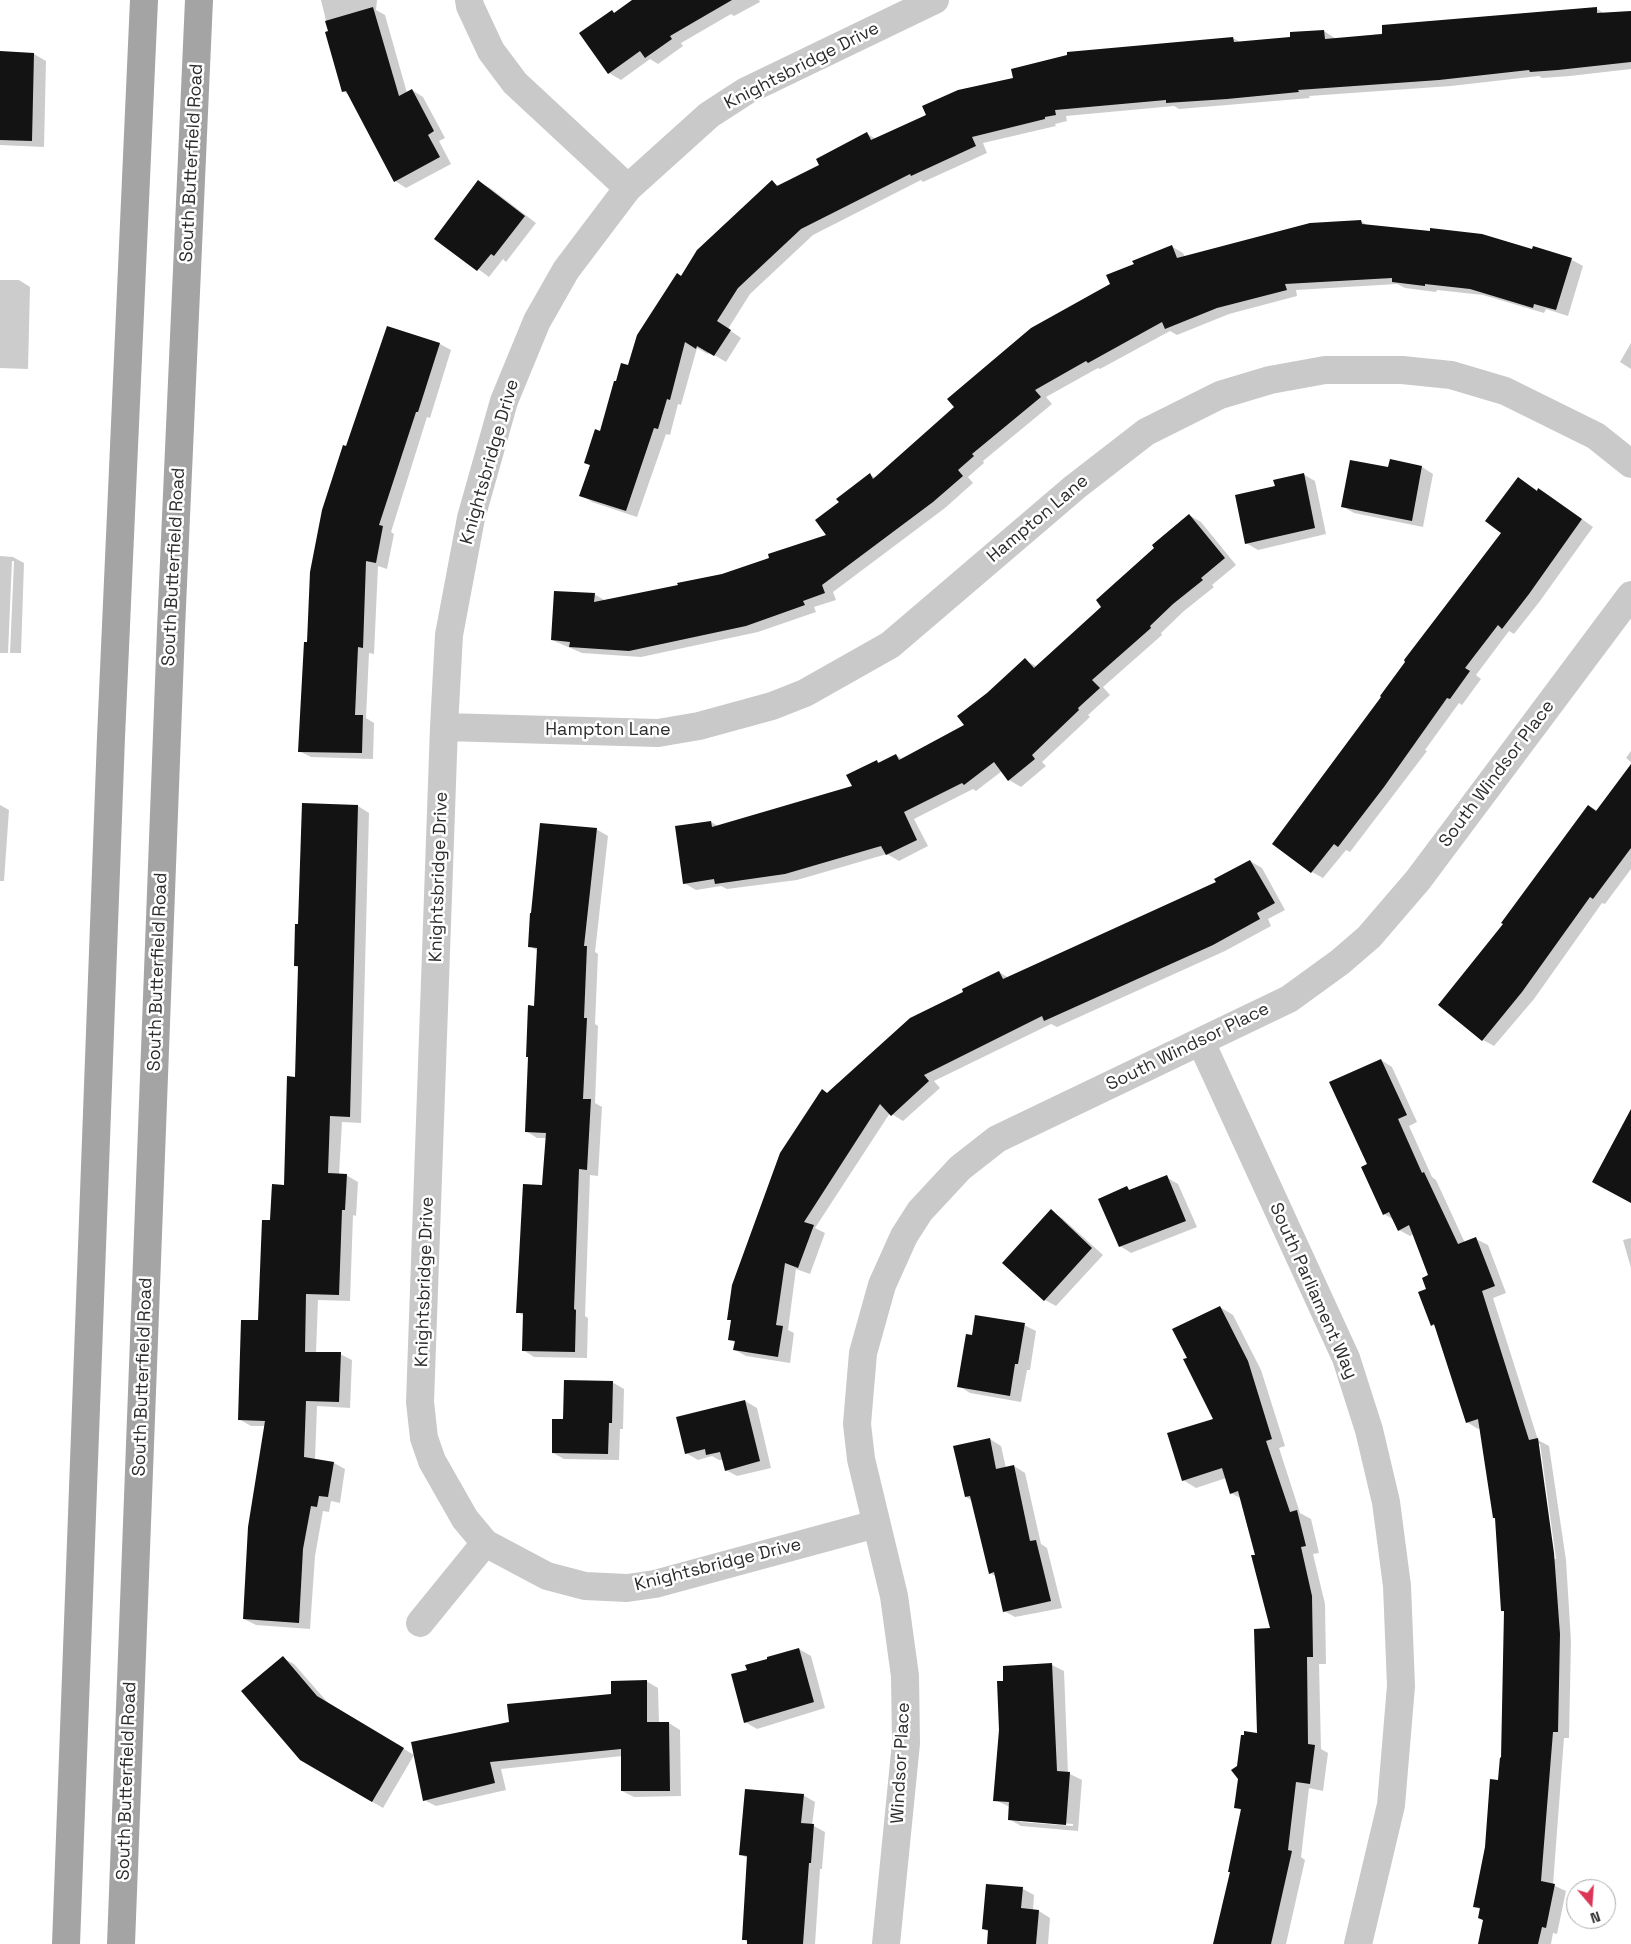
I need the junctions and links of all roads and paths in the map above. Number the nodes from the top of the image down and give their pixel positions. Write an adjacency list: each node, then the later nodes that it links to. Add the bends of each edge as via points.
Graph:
1 (144, 0): 13 (main road, via 111,737)
2 (200, 0): 14 (main road, South Butterfield Road, via 171,629)
3 (469, 0): 5 (street, via 491,51 515,83)
4 (935, 0): 5 (street, Knightsbridge Drive, via 746,91 709,115)
5 (628, 188): 8 (street, Knightsbridge Drive, via 566,270 537,321 504,401 467,537 449,636)
6 (1631, 464): 8 (street, Hampton Lane, via 1596,436 1505,390 1451,375 1402,370 1325,370 1270,380 1220,395 1146,432 1075,486 890,645 805,693 772,706 699,726 658,733)
7 (1631, 595): 9 (street, South Windsor Place, via 1418,880 1368,937 1289,999)
8 (444, 727): 11 (street, Knightsbridge Drive, via 420,1402 424,1438 432,1461 465,1519)
9 (1201, 1042): 10 (street, South Windsor Place, via 997,1139 960,1168 920,1211 904,1236 882,1285 863,1353 858,1424 861,1459); 16 (street, South Parliament Way, via 1346,1358 1369,1430 1386,1502 1397,1586 1401,1686 1391,1805)
10 (876, 1524): 11 (street, Knightsbridge Drive, via 655,1584 627,1588 585,1586 547,1576); 15 (street, Windsor Place, via 894,1596 905,1686 906,1743)
11 (485, 1543): 12 (street)
12 (420, 1623)
13 (66, 1944)
14 (121, 1944)
15 (886, 1944)
16 (1358, 1944)

